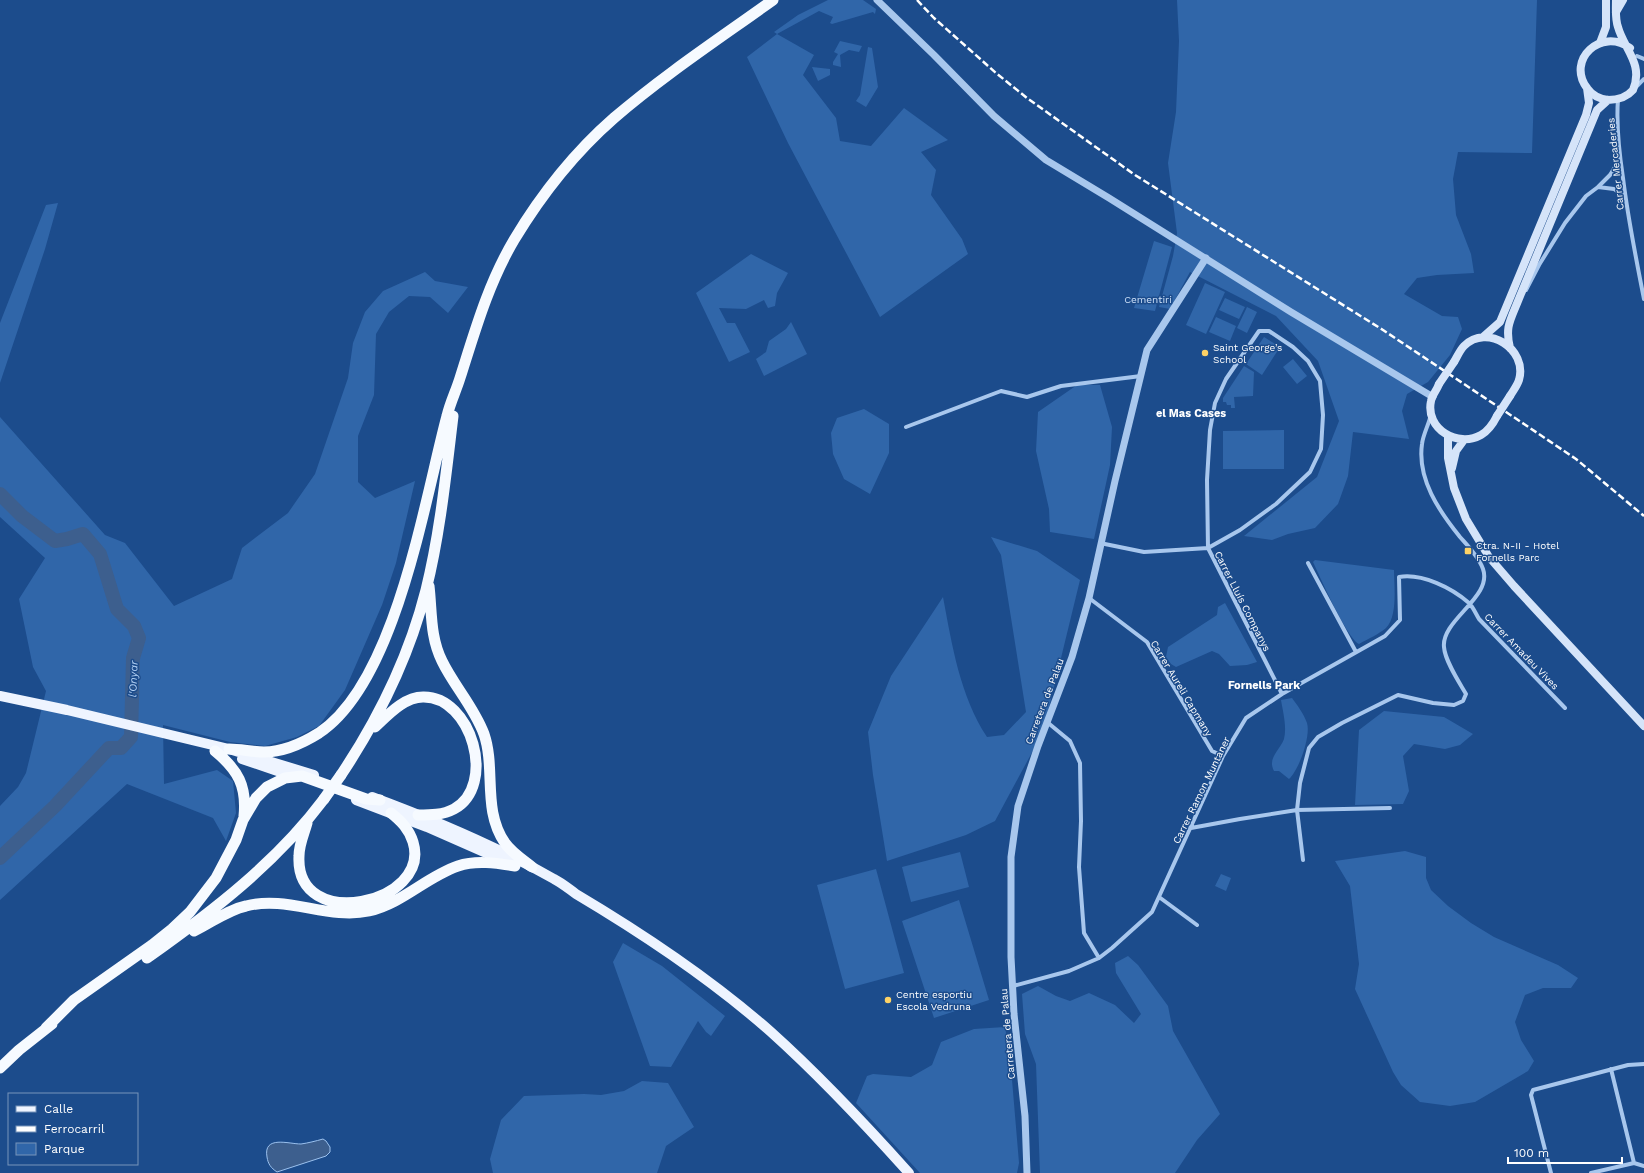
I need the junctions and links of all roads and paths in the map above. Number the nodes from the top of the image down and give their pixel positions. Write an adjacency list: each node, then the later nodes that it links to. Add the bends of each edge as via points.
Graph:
1 (774, 0): 26 (highway, via 628,106 592,138 556,178 505,256 486,298)
2 (877, 0): 20 (street, via 994,116 1046,160)
3 (1601, 0): 7 (main road)
4 (1606, 0): 7 (main road)
5 (1616, 0): 8 (main road)
6 (1624, 0): 8 (main road)
7 (1606, 9): 9 (main road, via 1606,27)
8 (1616, 13): 10 (main road, via 1621,36)
9 (1600, 43): 10 (main road, via 1614,41); 13 (main road, via 1587,52 1582,65 1582,79)
10 (1630, 48): 11 (main road)
11 (1640, 57): 14 (main road, via 1639,80)
12 (1644, 79): 14 (street)
13 (1587, 88): 16 (main road, via 1598,97); 23 (main road, via 1589,103 1586,115 1500,322)
14 (1634, 88): 15 (main road)
15 (1618, 99): 16 (main road); 17 (street, Carrer Mercaderies)
16 (1608, 100): 22 (main road, via 1597,110)
17 (1620, 159): 18 (street, via 1610,175); 19 (street, Carrer Mercaderies)
18 (1598, 187): 19 (street, via 1614,189); 22 (street, via 1586,196 1565,223 1524,296)
19 (1625, 197): 21 (street, Carrer Mercaderies)
20 (1206, 258): 25 (street, Carretera de Palau, via 1147,350); 27 (street)
21 (1644, 299)
22 (1518, 301): 24 (main road, via 1508,328)
23 (1483, 337): 24 (main road, via 1500,340); 27 (main road, bridge, via 1464,346)
24 (1510, 348): 31 (main road, bridge, via 1518,359 1520,375 1517,386 1485,432 1476,438)
25 (1141, 376): 29 (street, via 1061,386 1027,397 1001,391); 33 (street, Carretera de Palau)
26 (460, 378): 36 (highway, via 437,536); 47 (highway, via 448,413 400,596 379,649 358,691 334,721 303,742 270,752)
27 (1433, 397): 28 (main road)
28 (1432, 414): 30 (main road, via 1438,428); 38 (street, via 1422,443 1421,464 1426,483 1447,521 1483,569 1484,581)
29 (906, 427)
30 (1448, 436): 31 (main road); 32 (main road)
31 (1464, 440): 32 (main road, via 1456,451)
32 (1451, 475): 44 (main road, via 1466,519 1488,556)
33 (1100, 543): 34 (street, via 1144,552); 37 (street, Carretera de Palau)
34 (1208, 548): 34 (street, Carrer Lluís Companys, via 1240,530 1276,504 1310,472 1321,449 1320,381 1308,361 1269,331 1258,331 1226,379 1215,403 1210,430 1207,480); 40 (street, Carrer Lluís Companys)
35 (1308, 563): 39 (street)
36 (428, 578): 45 (highway, via 415,628 405,654); 61 (highway, via 434,642 450,677 474,712 487,742 494,822 505,844)
37 (1089, 598): 43 (street, Carretera de Palau, via 1072,656); 49 (street, Carrer Aureli Capmany, via 1146,642 1212,752)
38 (1470, 603): 39 (street, Carrer Ramon Muntaner, via 1440,583 1406,576 1399,577 1400,620 1385,636); 42 (street, Carrer Amadeu Vives, via 1479,619); 53 (street, via 1446,634 1444,647 1466,694 1463,701 1454,705 1398,695 1318,737 1308,748)
39 (1356, 652): 40 (street, Carrer Ramon Muntaner)
40 (1282, 694): 49 (street, Carrer Ramon Muntaner, via 1246,718)
41 (0, 696): 46 (main road)
42 (1565, 708)
43 (1047, 722): 66 (street, via 1070,742 1080,764 1082,821 1079,867 1084,933); 67 (street, Carretera de Palau, via 1016,814 1011,857 1010,908)
44 (1644, 726)
45 (368, 732): 55 (highway, via 401,705 423,697 443,700 460,716 468,729 476,770 471,792 455,808 444,813); 56 (highway, bridge, via 341,775)
46 (187, 740): 47 (main road); 48 (main road)
47 (229, 749): 51 (main road, via 306,772)
48 (215, 751): 50 (main road); 57 (highway, via 233,769 242,784 245,797)
49 (1224, 756): 58 (street, Carrer Ramon Muntaner)
50 (294, 777): 51 (highway, via 302,776 366,799); 54 (main road); 57 (highway, via 280,780 267,787 256,798)
51 (380, 800): 55 (main road)
52 (1390, 808): 53 (street)
53 (1297, 810): 58 (street); 59 (street)
54 (391, 813): 56 (highway, via 410,833 414,848 411,868 404,880 391,890 367,901 350,903 327,900 310,889 304,881 299,857); 60 (main road)
55 (418, 815): 61 (main road)
56 (309, 818): 65 (highway, via 251,878)
57 (243, 820): 68 (highway, via 236,840 216,878 190,912 152,945 74,1000)
58 (1191, 828): 63 (street, Carrer Ramon Muntaner)
59 (1303, 860)
60 (515, 866): 62 (main road); 65 (highway, via 486,862 458,866 384,907 353,913 283,904 246,905)
61 (532, 867): 62 (main road)
62 (574, 893): 74 (main road, via 661,946 728,996 771,1032 835,1093)
63 (1159, 897): 64 (street); 66 (street, Carrer Ramon Muntaner, via 1152,912)
64 (1197, 925)
65 (167, 944): 68 (highway)
66 (1099, 958): 67 (street, Carrer Ramon Muntaner, via 1069,971)
67 (1013, 986): 75 (street, Carretera de Palau, via 1025,1116)
68 (46, 1028): 70 (highway)
69 (1644, 1064): 71 (street)
70 (0, 1068)
71 (1611, 1069): 72 (street); 76 (street, via 1533,1090 1531,1095)
72 (1634, 1163): 73 (street); 77 (street)
73 (1644, 1166)
74 (909, 1173)
75 (1027, 1173)
76 (1551, 1173)
77 (1591, 1173)

